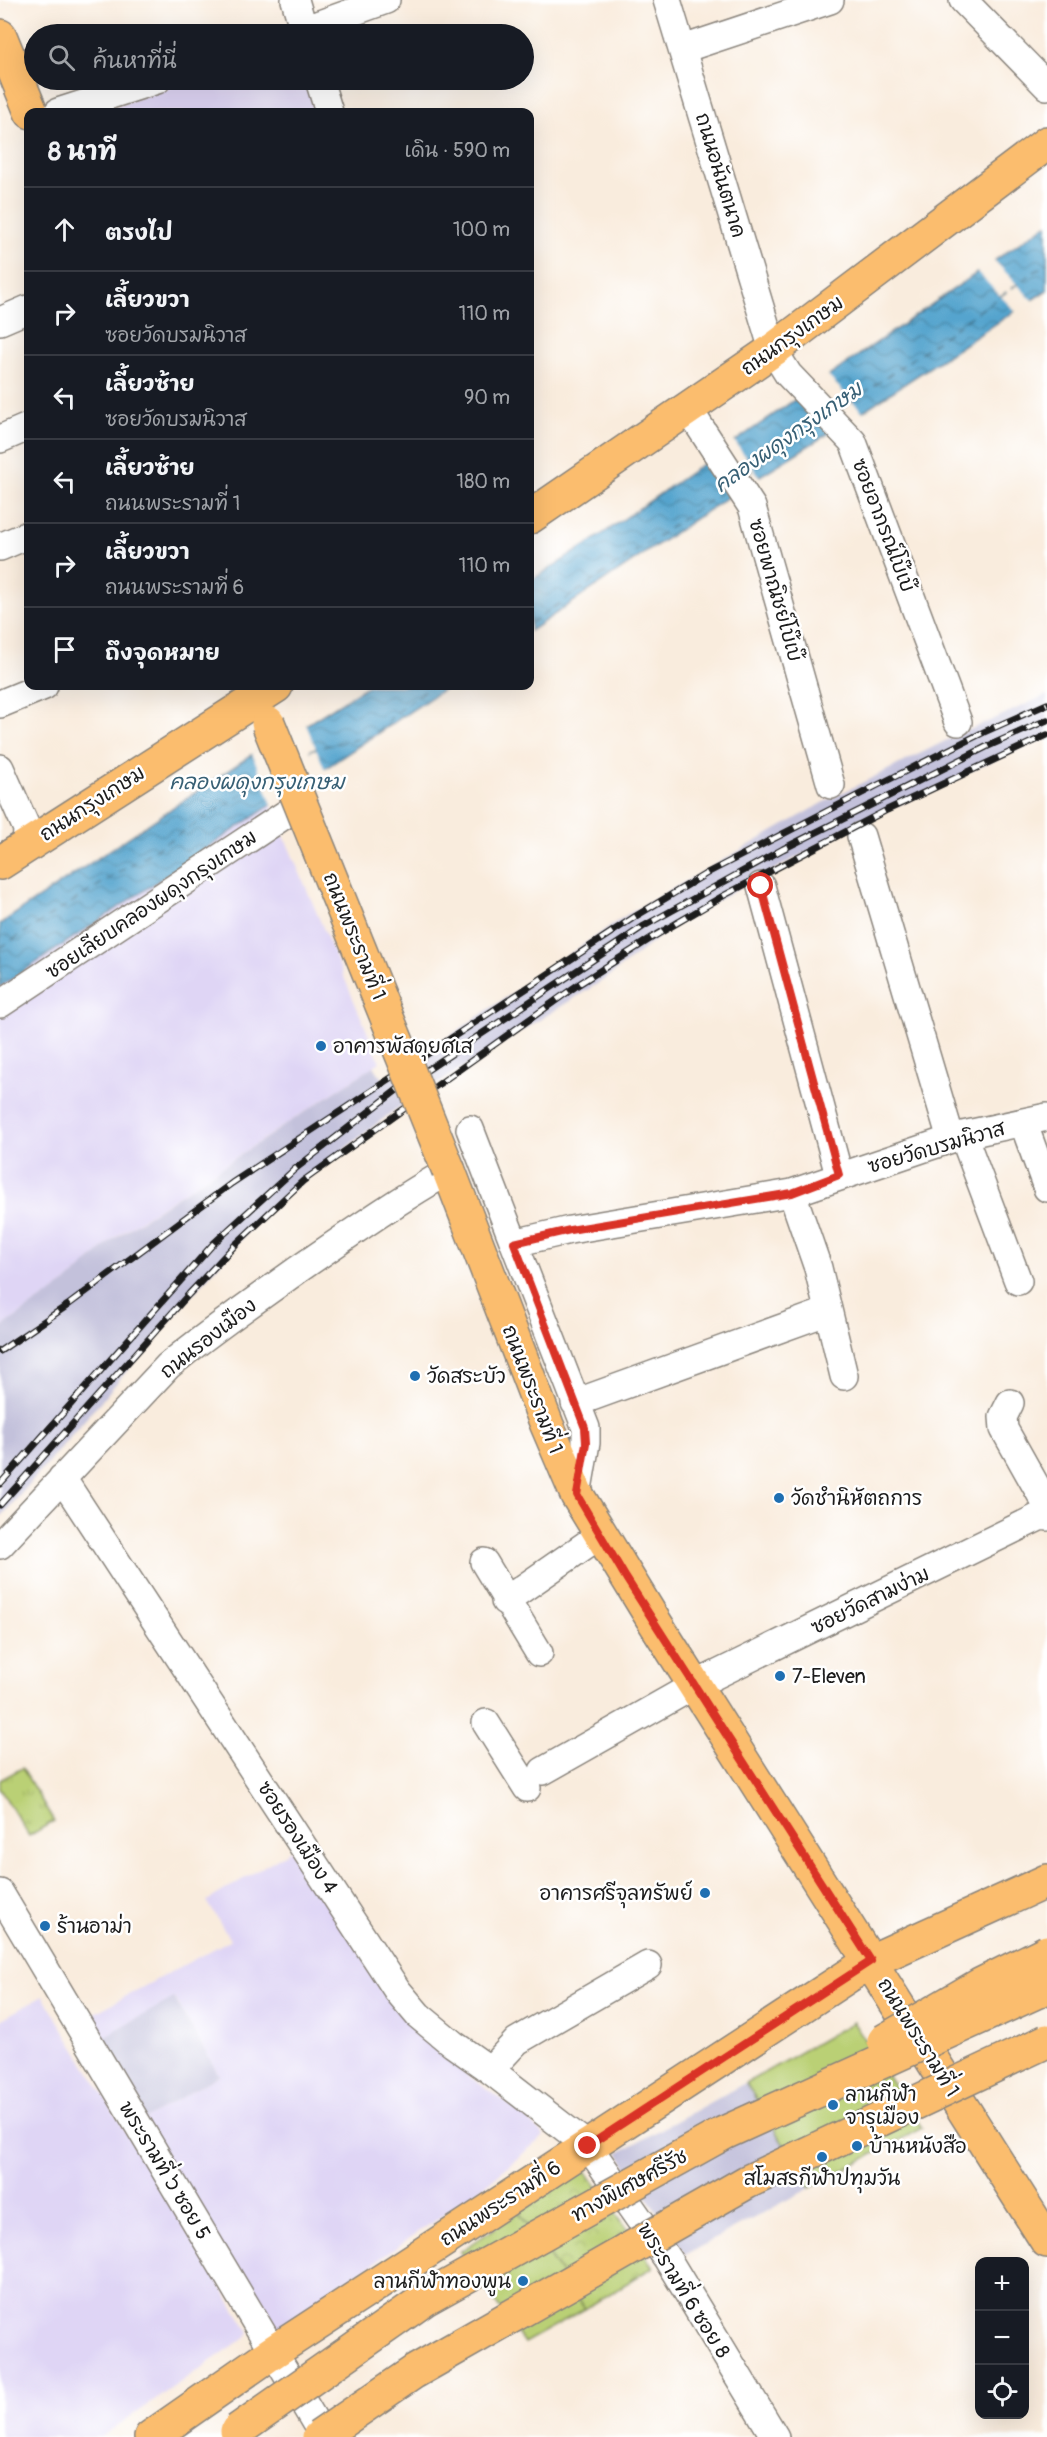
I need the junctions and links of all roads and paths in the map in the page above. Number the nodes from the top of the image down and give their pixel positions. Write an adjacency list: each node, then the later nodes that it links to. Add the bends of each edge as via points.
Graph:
1 (295, 0): 6 (street)
2 (386, 0): 7 (street)
3 (667, 0): 9 (street, ถนนอนันตนาค)
4 (830, 0): 9 (street)
5 (963, 0): 10 (street)
6 (299, 24)
7 (323, 24)
8 (0, 36): 13 (main road)
9 (683, 50): 19 (street, ถนนอนันตนาค)
10 (1047, 86)
11 (126, 90): 14 (street)
12 (322, 90): 15 (street)
13 (29, 108)
14 (70, 108)
15 (328, 108)
16 (1047, 144): 19 (main road, ถนนกรุงเกษม)
17 (24, 311): 18 (street)
18 (0, 321)
19 (780, 362): 20 (main road, ถนนกรุงเกษม); 30 (street, ซอยอาภรณ์โบ๊เบ๊, via 853,442)
20 (697, 421): 23 (main road, ถนนกรุงเกษม); 33 (street, ซอยพาณิชย์โบ๊เบ๊, via 752,507)
21 (24, 429): 22 (street)
22 (0, 439)
23 (534, 515)
24 (24, 537): 25 (street)
25 (0, 548)
26 (34, 690): 29 (street)
27 (226, 690): 31 (main road)
28 (266, 697): 31 (main road, ถนนกรุงเกษม); 34 (main road, ถนนพระรามที่ 1, bridge)
29 (0, 704)
30 (958, 722)
31 (201, 734): 36 (main road, ถนนกรุงเกษม)
32 (0, 768): 36 (street, via 27,830)
33 (831, 785)
34 (302, 804): 38 (street, ซอยเลียบคลองผดุงกรุงเกษม); 42 (main road, ถนนพระรามที่ 1, bridge)
35 (861, 836): 41 (street)
36 (13, 854)
37 (761, 886): 43 (street)
38 (0, 1004)
39 (1035, 1120): 41 (street, ซอยวัดบรมนิวาส); 44 (street)
40 (470, 1129): 46 (street)
41 (957, 1137): 43 (street, ซอยวัดบรมนิวาส); 47 (street)
42 (449, 1171): 52 (street, ถนนรองเมือง, via 375,1216 214,1328 168,1366); 53 (main road, ถนนพระรามที่ 1)
43 (839, 1175): 45 (street, ซอยวัดบรมนิวาส)
44 (1047, 1188)
45 (792, 1193): 46 (street, ซอยวัดบรมนิวาส); 49 (street, via 818,1268)
46 (514, 1243): 50 (street)
47 (1018, 1281)
48 (815, 1316): 50 (street)
49 (844, 1376)
50 (575, 1403): 53 (street, via 585,1428 586,1443)
51 (1010, 1403): 54 (street, via 1003,1417 1004,1429 1045,1502)
52 (62, 1478): 56 (street, ถนนรองเมือง); 69 (street, ซอยรองเมือง 4, via 397,1990 418,2015)
53 (571, 1482): 55 (main road, ถนนพระรามที่ 1)
54 (1046, 1516): 60 (street, ซอยวัดสามง่าม)
55 (600, 1535): 58 (street); 60 (main road, ถนนพระรามที่ 1)
56 (0, 1545)
57 (484, 1562): 58 (street)
58 (505, 1601): 59 (street)
59 (539, 1653)
60 (695, 1685): 61 (street, ซอยวัดสามง่าม, via 535,1780); 65 (main road, ถนนพระรามที่ 1)
61 (486, 1723)
62 (1047, 1881): 65 (main road, ถนนพระรามที่ 6)
63 (0, 1893): 73 (street, พระรามที่ ๖ ซอย 5)
64 (1047, 1952): 70 (main road, bridge, via 980,1985)
65 (871, 1961): 71 (main road, ถนนพระรามที่ 6); 72 (main road, ถนนพระรามที่ 1)
66 (648, 1965): 69 (street, via 517,2041)
67 (1047, 1987): 70 (main road, ทางพิเศษศรีรัช, bridge)
68 (1047, 2041): 76 (main road, bridge, via 747,2182 414,2372)
69 (490, 2070): 71 (street, ซอยรองเมือง 4)
70 (724, 2133): 74 (main road, ทางพิเศษศรีรัช, bridge, via 425,2299)
71 (588, 2146): 73 (main road, ถนนพระรามที่ 6); 78 (street, พระรามที่ 6 ซอย 8, via 668,2260)
72 (1047, 2241)
73 (273, 2352): 75 (main road, ถนนพระรามที่ 6); 77 (street, พระรามที่ ๖ ซอย 5)
74 (237, 2431)
75 (151, 2437)
76 (319, 2437)
77 (324, 2437)
78 (775, 2437)

